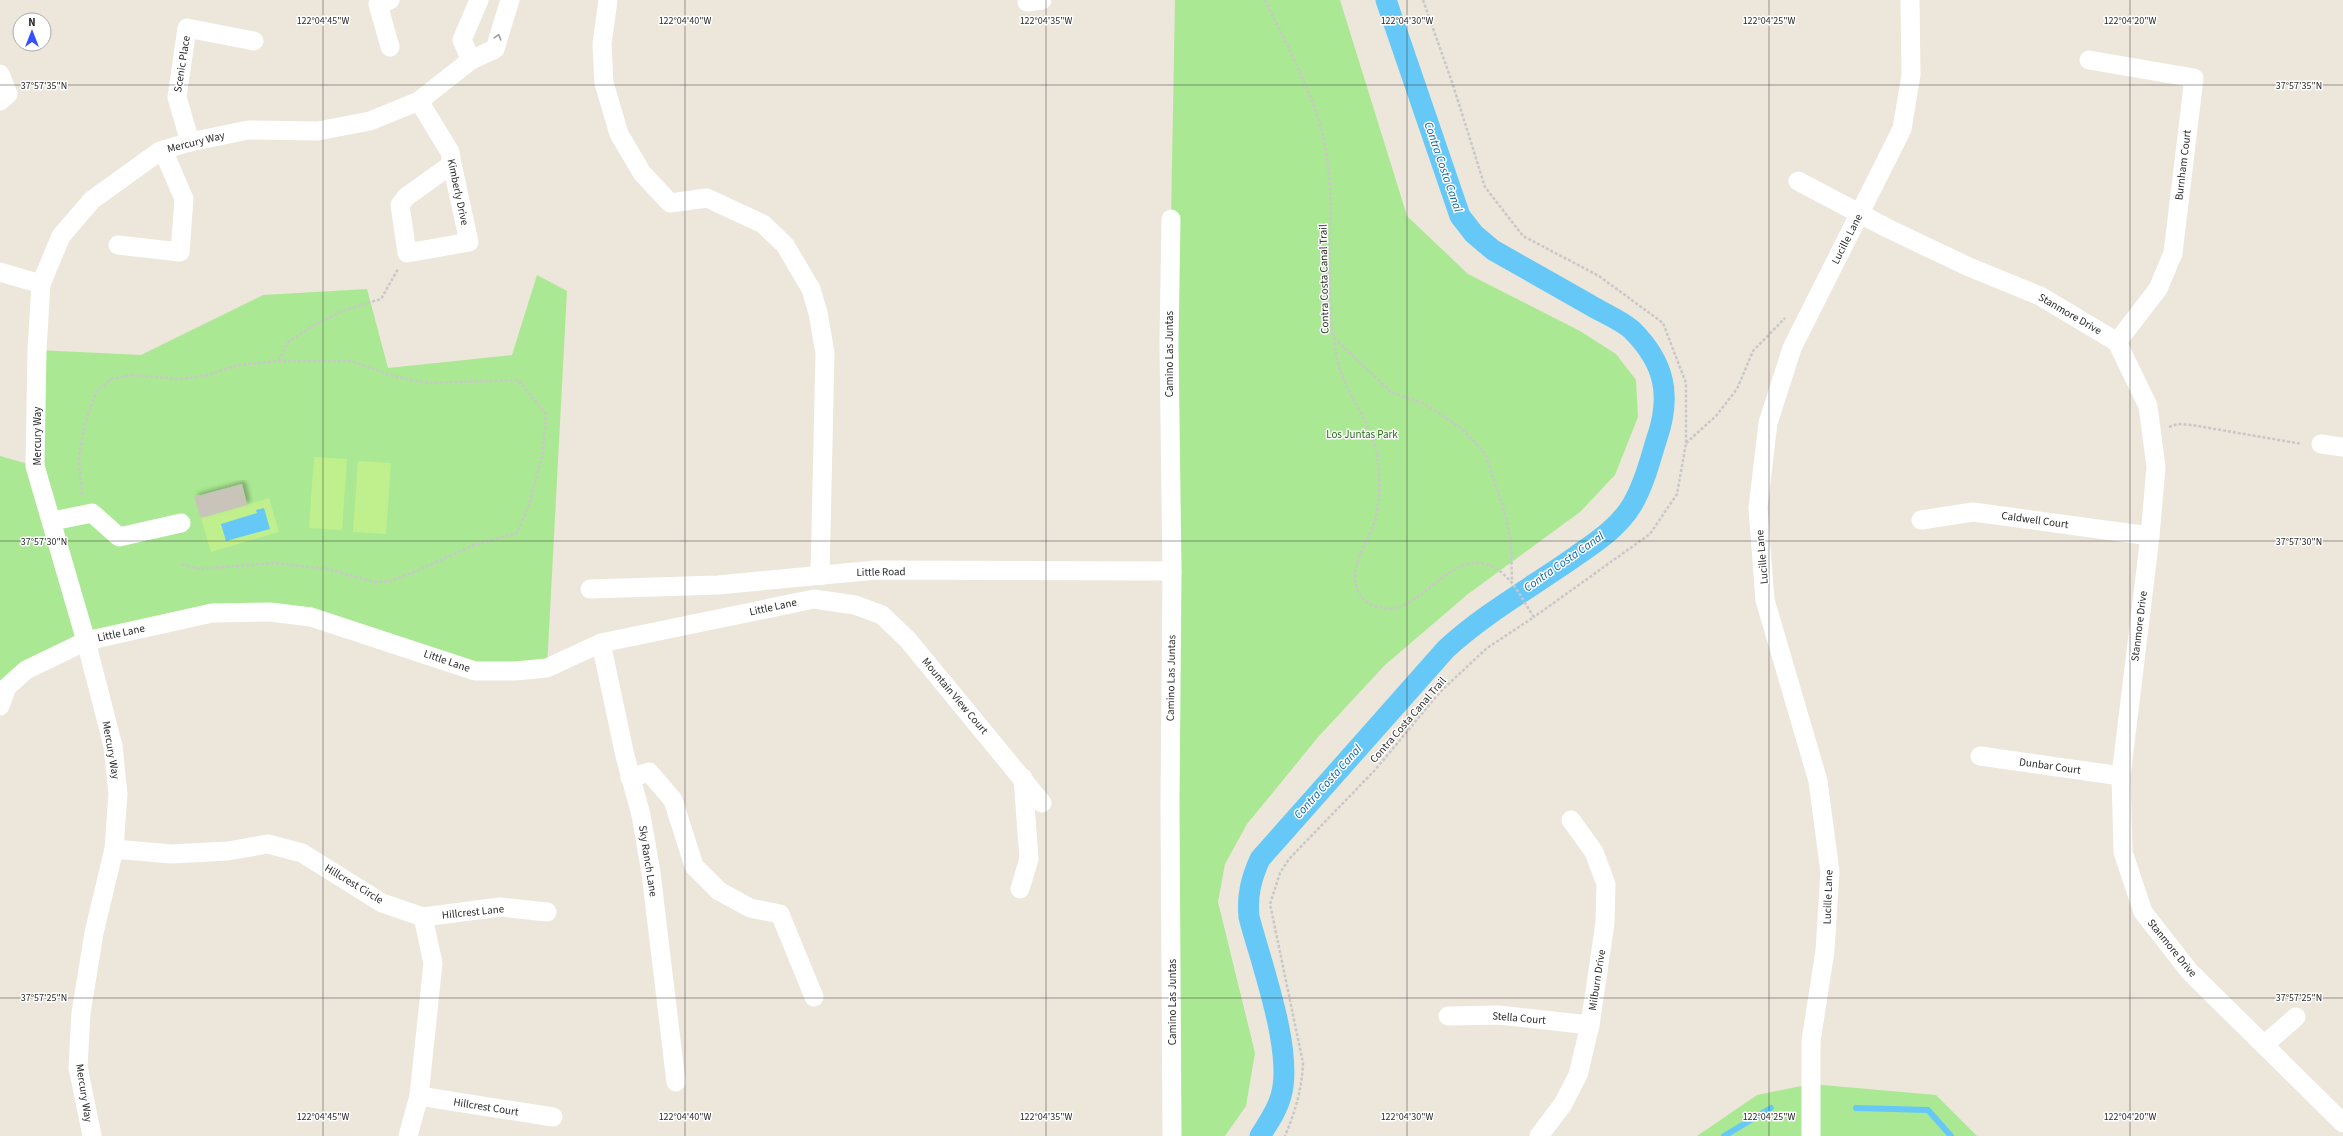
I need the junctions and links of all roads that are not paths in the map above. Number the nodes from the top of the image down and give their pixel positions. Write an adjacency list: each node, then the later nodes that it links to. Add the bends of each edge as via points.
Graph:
1 (390, 0): 7 (street, via 378,4)
2 (479, 0): 8 (street, via 462,40)
3 (608, 0): 30 (street, via 602,44 604,83 619,134 642,173 670,203 707,198 763,224 785,245 811,289 826,352)
4 (1910, 0): 17 (street, Lucille Lane, via 1911,75 1902,129)
5 (506, 1): 8 (street, Mercury Way, one-way to 5, via 495,49)
6 (254, 41): 13 (street, Scenic Place, via 187,28 177,97)
7 (390, 47)
8 (471, 60): 12 (street, Mercury Way)
9 (2089, 60): 22 (street, Burnham Court, via 2194,78 2173,253 2158,289)
10 (0, 74): 11 (street, via 8,94)
11 (0, 101)
12 (419, 101): 13 (street, Mercury Way, via 370,121 318,131 248,130); 15 (street, Kimberly Drive, via 450,152)
13 (190, 142): 14 (street, Mercury Way)
14 (163, 150): 19 (street, via 184,199 180,252); 21 (street, Mercury Way, via 92,200 61,236)
15 (452, 164): 15 (street, Kimberly Drive, via 406,197 400,205 407,253 469,242)
16 (1798, 181): 17 (street, Stanmore Drive)
17 (1860, 213): 22 (street, Stanmore Drive, via 1969,267 2040,296); 59 (street, Lucille Lane, via 1792,348 1768,424 1758,508 1765,600 1818,781 1830,872 1825,951 1811,1040)
18 (1171, 219): 29 (street, Camino Las Juntas, via 1169,343)
19 (118, 245)
20 (0, 272): 21 (street)
21 (41, 284): 26 (street, Mercury Way, via 35,466)
22 (2117, 342): 28 (street, Stanmore Drive, via 2148,406 2156,467)
23 (2321, 444): 24 (street)
24 (2343, 446)
25 (1921, 520): 28 (street, Caldwell Court, via 1973,512)
26 (53, 521): 27 (street, via 92,513 119,536); 33 (street, Mercury Way)
27 (181, 523)
28 (2150, 536): 37 (street, Stanmore Drive)
29 (1172, 571): 30 (street, Little Road, via 876,570); 57 (street, Camino Las Juntas)
30 (820, 576): 31 (street, Little Road, via 718,585)
31 (590, 589)
32 (855, 604): 34 (street, Little Lane, via 814,599); 39 (street, Mountain View Court, via 882,615 908,640)
33 (86, 641): 34 (street, Little Lane, via 212,613 270,612 311,617 345,626 475,671 547,668); 35 (street, Little Lane, via 26,670 7,687); 42 (street, Mercury Way, via 113,746 118,794)
34 (601, 643): 38 (street, Sky Ranch Lane)
35 (0, 706)
36 (1980, 756): 37 (street, Dunbar Court)
37 (2121, 776): 50 (street, Stanmore Drive, via 2123,852 2143,912 2190,972)
38 (630, 778): 46 (street, via 649,772 673,800 694,866 718,891 750,908 780,914); 51 (street, Sky Ranch Lane, via 641,815 651,873)
39 (1023, 778): 40 (street, Mountain View Court); 43 (street, via 1029,859)
40 (1042, 803)
41 (1571, 820): 49 (street, Milburn Drive, via 1594,852 1606,884 1605,923)
42 (114, 849): 45 (street, Hillcrest Circle, via 171,854 228,851 268,844 302,853 382,902); 55 (street, Mercury Way, via 94,933 81,1013 78,1068)
43 (1020, 889)
44 (547, 912): 45 (street, Hillcrest Lane, via 500,907)
45 (422, 917): 52 (street, via 433,963)
46 (814, 997)
47 (1448, 1016): 49 (street, Stella Court, via 1499,1015)
48 (2296, 1017): 50 (street)
49 (1590, 1025): 58 (street, Milburn Drive, via 1578,1075 1563,1104)
50 (2264, 1045): 54 (street, Stanmore Drive)
51 (676, 1082)
52 (419, 1096): 53 (street, Hillcrest Court); 56 (street)
53 (553, 1117)
54 (2343, 1123)
55 (92, 1136)
56 (408, 1136)
57 (1172, 1136)
58 (1539, 1136)
59 (1811, 1136)

